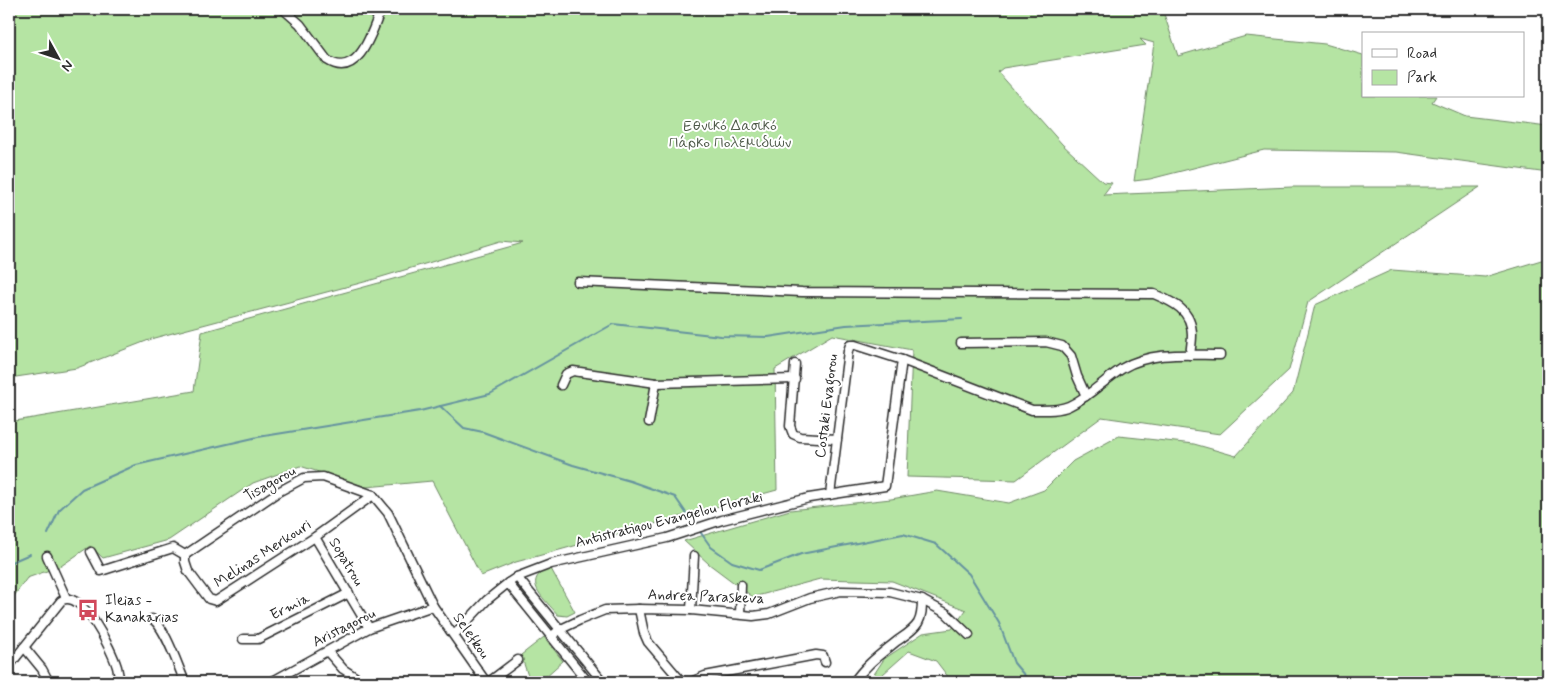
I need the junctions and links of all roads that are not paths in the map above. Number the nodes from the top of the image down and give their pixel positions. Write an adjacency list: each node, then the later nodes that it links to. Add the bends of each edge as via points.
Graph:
1 (283, 9): 2 (street, via 300,24 327,60 342,64 353,62 364,50)
2 (381, 9)
3 (578, 282): 5 (street, via 802,292 1154,294 1175,302 1187,315 1192,333)
4 (961, 343): 12 (street, via 1046,342 1062,346 1071,356)
5 (1190, 355): 6 (street); 12 (street, via 1147,358 1123,368)
6 (1220, 355)
7 (902, 360): 12 (street, via 1032,410 1068,407); 14 (street, Costaki Evagorou, via 850,345); 15 (street, Antistratigou Evangelou Floraki, via 885,486)
8 (795, 364): 9 (street)
9 (795, 379): 10 (street); 14 (street, via 790,426 793,434)
10 (656, 383): 11 (street, via 573,371 566,374); 13 (street)
11 (561, 385)
12 (1086, 396)
13 (650, 422)
14 (837, 439): 15 (street, Costaki Evagorou)
15 (830, 495): 22 (street, Antistratigou Evangelou Floraki, via 722,520 667,538 552,563)
16 (373, 496): 17 (street, Melinas Merkouri); 19 (street, Tisagorou, via 323,477 304,478); 28 (street, via 388,514)
17 (315, 537): 19 (street, Melinas Merkouri, via 216,601 209,599 188,571); 25 (street, Sopatrou)
18 (91, 552): 19 (street, via 101,571 173,548)
19 (185, 555)
20 (47, 556): 26 (street)
21 (694, 556): 30 (street)
22 (517, 577): 23 (street, Antistratigou Evangelou Floraki); 34 (street)
23 (508, 583): 36 (street, Antistratigou Evangelou Floraki); 37 (street)
24 (741, 585): 31 (street)
25 (349, 593): 33 (street, Sopatrou); 38 (street, Ermia, via 258,639)
26 (66, 598): 39 (street); 45 (street, via 84,607 109,647)
27 (922, 600): 31 (street, Andrea Paraskeva, via 890,592 840,591 810,598 769,614); 35 (street, Andrea Paraskeva, via 946,613); 54 (street, via 918,622 876,657)
28 (433, 606): 33 (street, Aristagorou); 36 (street, Selefkou)
29 (639, 609): 30 (street, Andrea Paraskeva); 34 (street, Andrea Paraskeva, via 604,610); 52 (street, via 648,642)
30 (690, 610): 31 (street, Andrea Paraskeva)
31 (740, 614)
32 (152, 619): 46 (street, via 163,631)
33 (369, 628): 40 (street, Aristagorou)
34 (559, 630): 37 (street, Andrea Paraskeva); 51 (street)
35 (969, 634)
36 (454, 635): 49 (street, Selefkou)
37 (552, 636): 50 (street)
38 (243, 639)
39 (24, 647): 43 (street); 44 (street)
40 (328, 652): 47 (street, Aristagorou); 48 (street)
41 (518, 660): 49 (street)
42 (825, 662): 53 (street, via 823,656 816,654 705,676)
43 (9, 666)
44 (50, 682)
45 (120, 682)
46 (185, 682)
47 (271, 682)
48 (363, 682)
49 (487, 682)
50 (588, 682)
51 (603, 682)
52 (682, 682)
53 (691, 682)
54 (854, 682)

